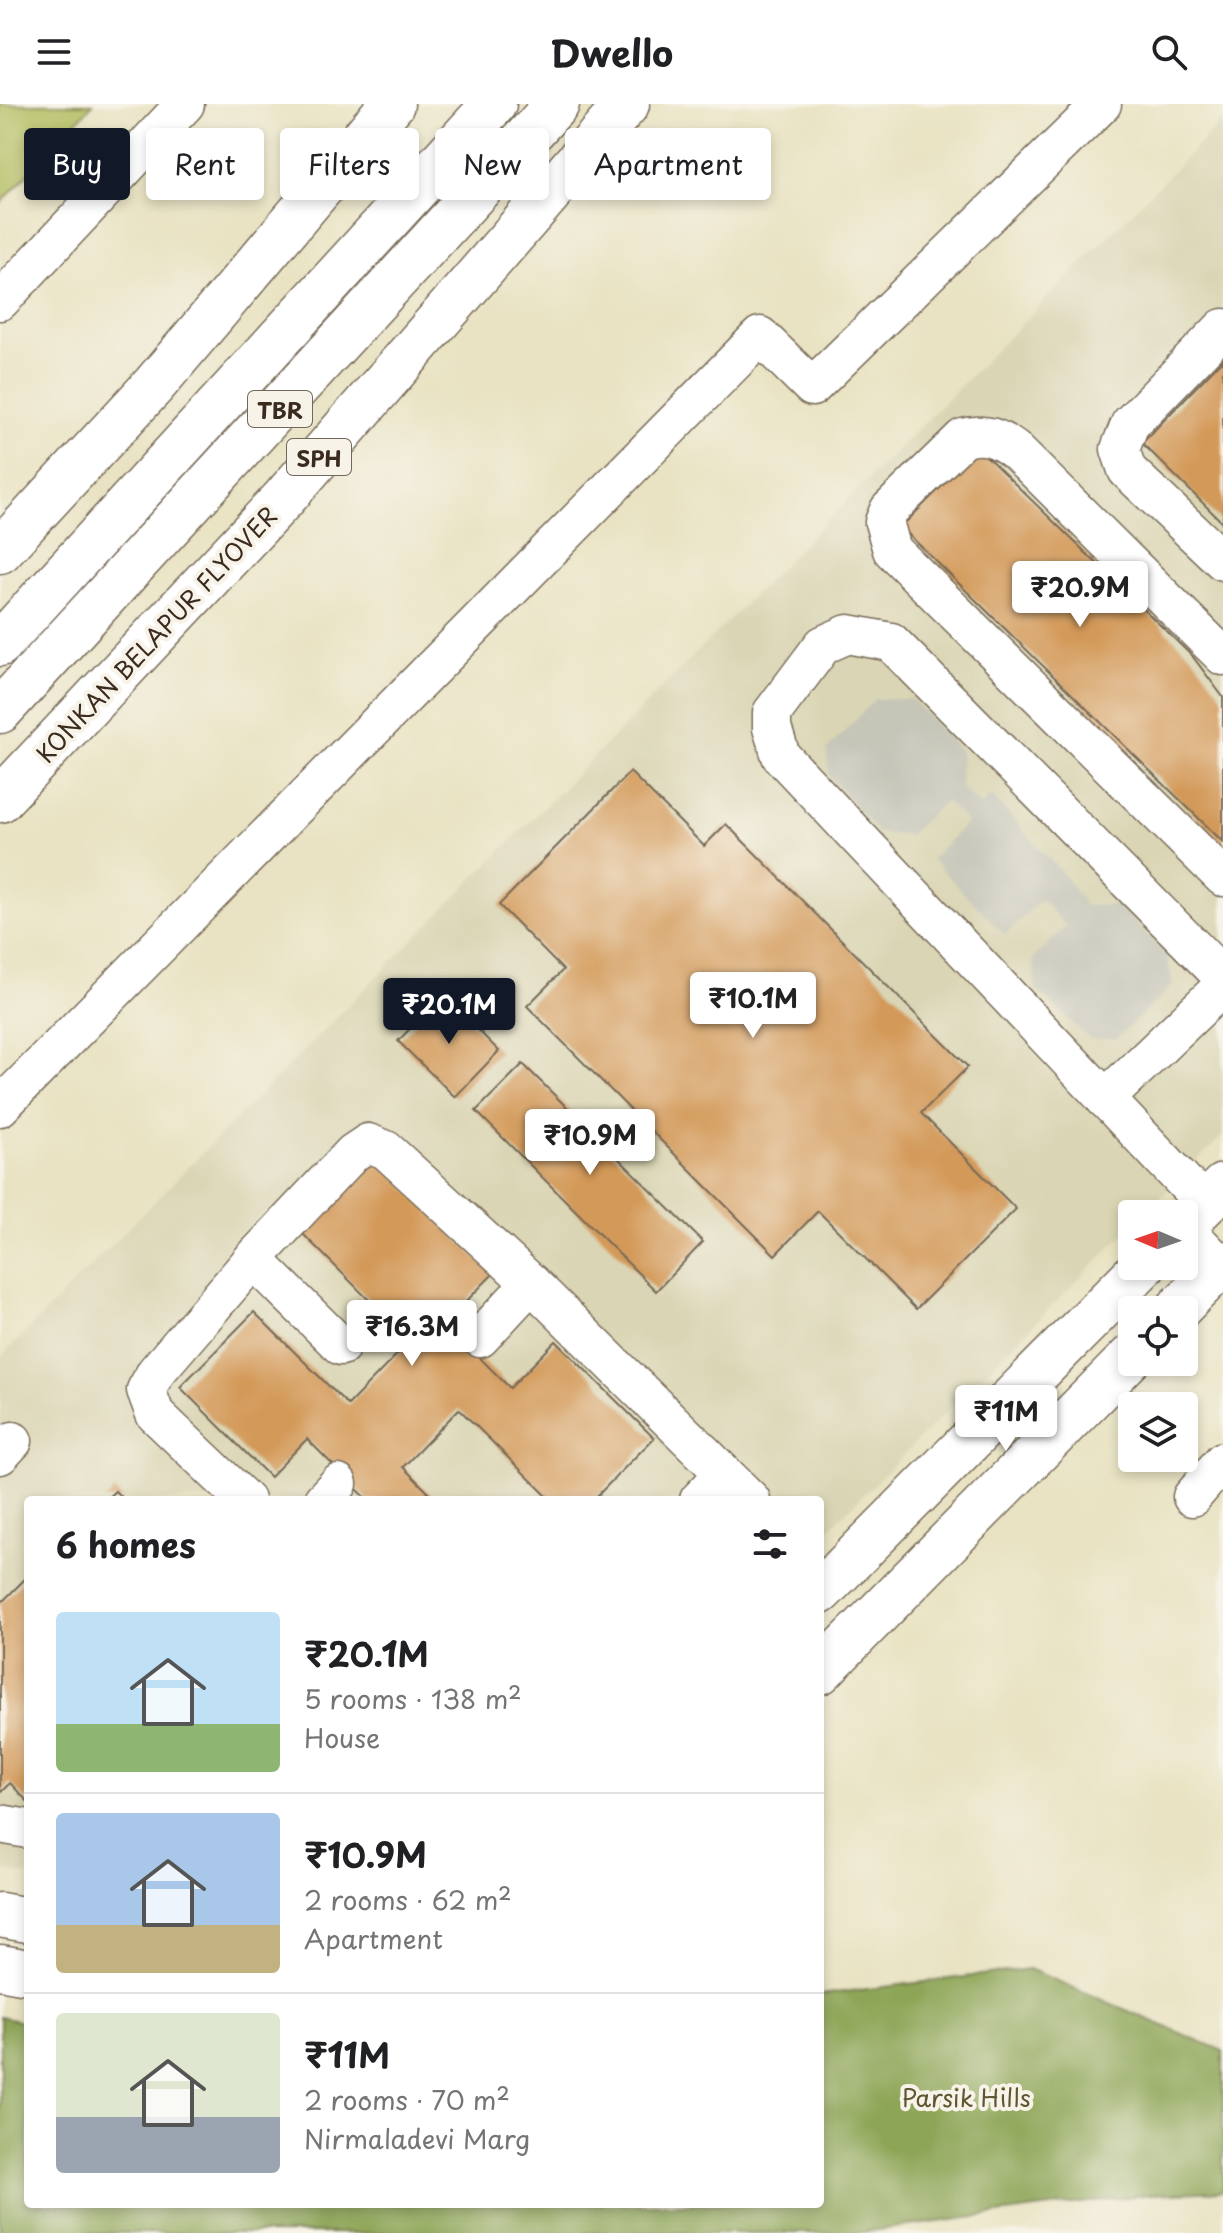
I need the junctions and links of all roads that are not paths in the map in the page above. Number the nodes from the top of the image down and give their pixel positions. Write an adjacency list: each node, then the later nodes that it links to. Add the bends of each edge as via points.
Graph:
1 (185, 104): 7 (street)
2 (392, 104): 9 (main road, via 154,385)
3 (494, 104): 11 (main road, TBR)
4 (557, 104): 13 (main road, TBR)
5 (627, 104): 14 (main road, KONKAN BELAPUR FLYOVER / SPH, via 284,498)
6 (1102, 104): 19 (street, via 812,387 760,336)
7 (0, 301)
8 (1223, 328): 10 (street, via 1130,424 1120,449 1127,470)
9 (0, 551)
10 (1223, 561)
11 (0, 644)
12 (1223, 656): 15 (street, via 1017,452 990,435 963,438 889,510 884,522 892,550)
13 (0, 711)
14 (0, 800)
15 (1223, 877)
16 (1223, 977): 18 (street, via 891,642 848,634 823,645 772,713 781,756)
17 (1223, 986): 18 (street)
18 (1105, 1099): 20 (street)
19 (0, 1107)
20 (1199, 1211): 22 (street)
21 (253, 1259): 24 (street, via 368,1143 386,1150); 27 (street); 31 (street, via 146,1390 155,1414)
22 (1222, 1265): 25 (main road)
23 (1129, 1280): 33 (main road)
24 (531, 1283): 26 (street); 30 (street)
25 (1191, 1296)
26 (480, 1338)
27 (341, 1346)
28 (1118, 1370): 34 (main road)
29 (1223, 1461): 32 (street)
30 (725, 1491)
31 (241, 1496)
32 (1192, 1497)
33 (824, 1580)
34 (824, 1668)
35 (0, 1824): 36 (street)
36 (24, 1828)
37 (0, 1915): 38 (main road)
38 (24, 1919)
39 (0, 1967): 40 (main road)
40 (24, 1971)

